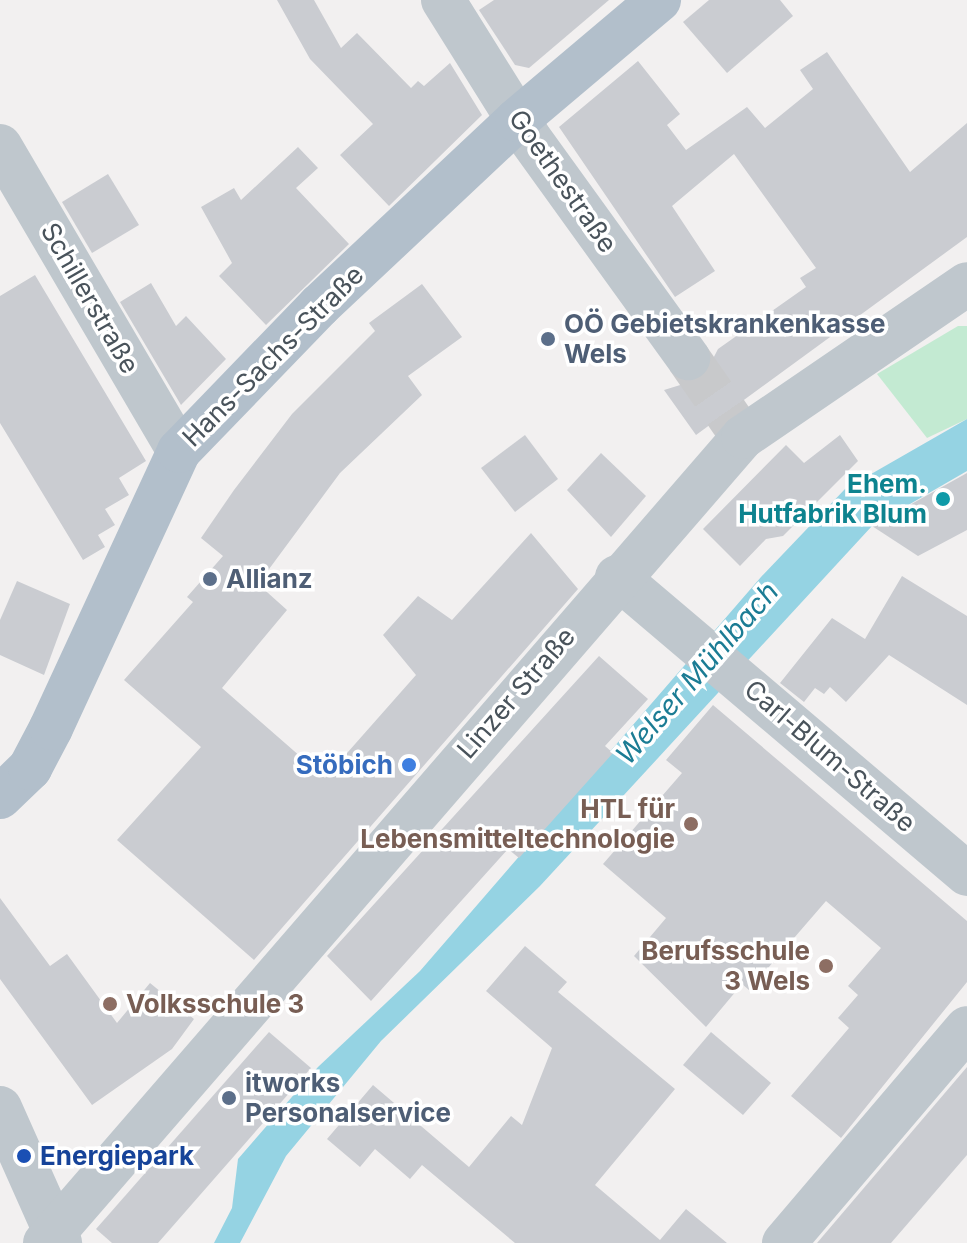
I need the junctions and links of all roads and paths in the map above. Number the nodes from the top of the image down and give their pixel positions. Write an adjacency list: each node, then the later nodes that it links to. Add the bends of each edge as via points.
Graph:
1 (443, 0): 3 (street, Goethestraße)
2 (659, 0): 3 (main road, Hans-Sachs-Straße)
3 (517, 120): 6 (street, Goethestraße); 7 (main road, Hans-Sachs-Straße, via 246,376)
4 (0, 146): 7 (street, Schillerstraße)
5 (967, 284): 8 (street, Linzer Straße, via 743,437)
6 (688, 358)
7 (179, 451): 9 (main road, Hans-Sachs-Straße, via 51,728 30,768)
8 (617, 577): 10 (street, Carl-Blum-Straße); 13 (street, Linzer Straße)
9 (0, 797)
10 (967, 874)
11 (967, 1028): 14 (street)
12 (0, 1108): 13 (street)
13 (54, 1240)
14 (784, 1243)

